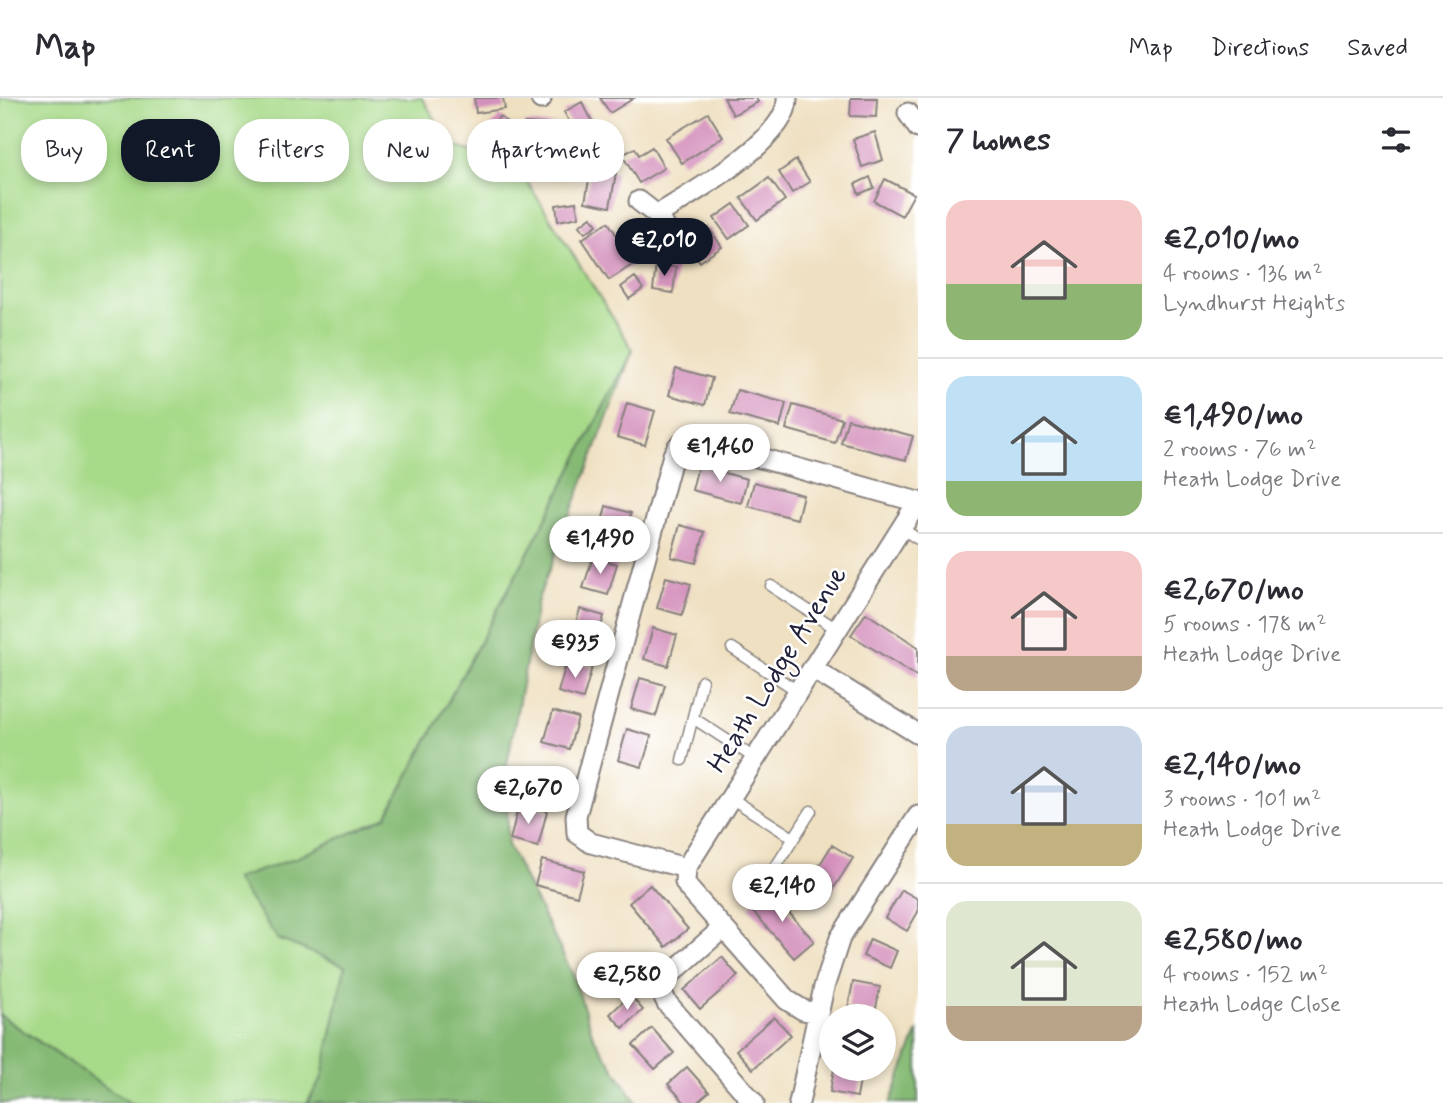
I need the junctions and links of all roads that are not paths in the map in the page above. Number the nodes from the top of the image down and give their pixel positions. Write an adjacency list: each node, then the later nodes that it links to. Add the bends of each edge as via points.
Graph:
1 (787, 98): 3 (street, via 784,114 748,155)
2 (639, 201): 3 (street)
3 (657, 215): 4 (street)
4 (673, 239)
5 (918, 502): 6 (street, Heath Lodge Avenue); 21 (street, via 703,442 693,440 678,446 575,825 591,843)
6 (910, 534): 8 (street, Heath Lodge Avenue)
7 (771, 586): 8 (lane)
8 (838, 630): 10 (street, Heath Lodge Avenue)
9 (732, 648): 12 (lane)
10 (813, 669): 12 (street, Heath Lodge Avenue); 14 (street)
11 (702, 681): 13 (lane)
12 (799, 692): 15 (street, Heath Lodge Avenue)
13 (692, 718): 15 (lane); 16 (lane)
14 (918, 734)
15 (756, 758): 17 (street, Heath Lodge Avenue)
16 (681, 760)
17 (731, 798): 20 (lane); 21 (street, Heath Lodge Avenue)
18 (811, 811): 20 (lane)
19 (918, 816): 24 (street, via 846,925)
20 (793, 838): 22 (lane)
21 (686, 868): 23 (street, via 689,889)
22 (775, 868)
23 (723, 928): 24 (street, via 787,1000); 25 (street, via 666,978 661,991)
24 (818, 1013): 26 (street)
25 (754, 1103)
26 (799, 1103)

